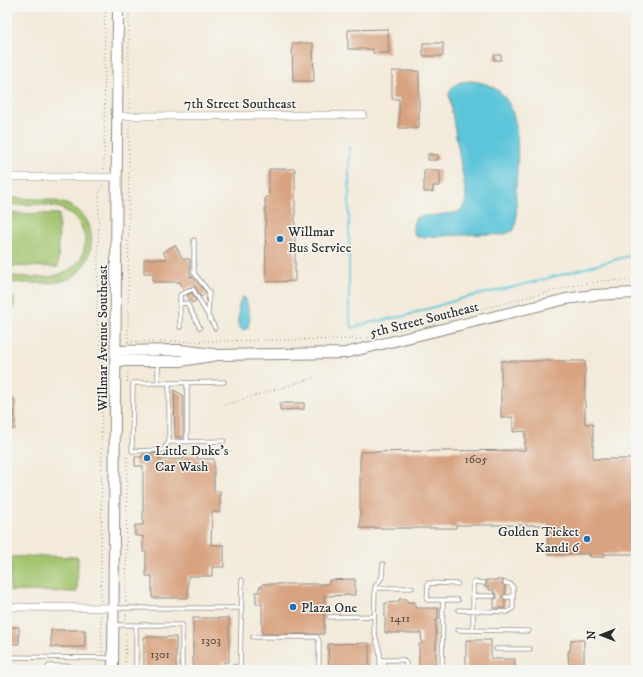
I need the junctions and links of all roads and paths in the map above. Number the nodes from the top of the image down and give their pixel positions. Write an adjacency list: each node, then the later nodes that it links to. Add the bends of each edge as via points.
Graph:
1 (118, 7): 4 (main road, Willmar Avenue Southeast)
2 (129, 7): 5 (path)
3 (363, 115): 5 (street, 7th Street Southeast)
4 (117, 116): 5 (street, 7th Street Southeast); 7 (main road, Willmar Avenue Southeast)
5 (129, 116): 17 (path)
6 (7, 177): 7 (street)
7 (116, 177): 18 (main road, Willmar Avenue Southeast)
8 (194, 240): 12 (lane, via 194,273 209,292)
9 (636, 280): 17 (path, via 601,281 572,286 363,339)
10 (636, 293): 19 (main road, 5th Street Southeast, via 566,299 345,353)
11 (180, 304): 12 (lane, via 180,295 193,289); 13 (lane); 14 (lane, via 187,304)
12 (208, 315): 15 (lane)
13 (180, 328)
14 (200, 328)
15 (215, 328)
16 (101, 342): 48 (path)
17 (128, 346): 18 (main road, 5th Street Southeast); 19 (main road, 5th Street Southeast)
18 (116, 351): 20 (main road, Willmar Avenue Southeast)
19 (217, 355): 22 (main road, 5th Street Southeast)
20 (116, 361): 21 (main road, 5th Street Southeast); 49 (main road, Willmar Avenue Southeast)
21 (128, 361): 22 (main road, 5th Street Southeast); 28 (path)
22 (158, 361): 24 (lane)
23 (316, 377): 29 (path)
24 (158, 382): 26 (lane); 31 (lane, via 132,383 132,451 163,450)
25 (224, 382): 27 (lane)
26 (169, 383): 27 (lane); 31 (lane)
27 (187, 383): 32 (lane)
28 (128, 384)
29 (224, 405)
30 (224, 441): 32 (lane)
31 (169, 442): 32 (lane)
32 (187, 442)
33 (127, 454): 50 (path)
34 (383, 564): 39 (lane, via 382,577)
35 (242, 580): 51 (lane)
36 (484, 583): 41 (lane, via 473,582)
37 (504, 583): 44 (lane, via 513,587)
38 (458, 584): 45 (lane, via 428,583 427,600)
39 (375, 588): 40 (lane); 54 (lane)
40 (412, 588)
41 (473, 596): 42 (lane); 53 (lane)
42 (494, 596)
43 (505, 597): 44 (lane)
44 (513, 597): 53 (lane, via 513,608 508,612)
45 (443, 600): 46 (lane); 84 (lane)
46 (458, 600)
47 (7, 607): 48 (street)
48 (101, 608): 49 (street); 66 (path)
49 (114, 608): 50 (lane); 56 (main road, Willmar Avenue Southeast)
50 (126, 608): 51 (lane); 57 (path)
51 (241, 608): 69 (lane)
52 (458, 610): 53 (lane)
53 (473, 611): 60 (lane)
54 (374, 616): 55 (lane); 68 (lane, via 374,630)
55 (329, 617)
56 (114, 625): 57 (lane); 67 (main road, Willmar Avenue Southeast)
57 (126, 625): 58 (lane); 76 (path)
58 (136, 625): 77 (lane); 78 (lane, via 182,625)
59 (458, 630): 60 (lane)
60 (473, 630): 61 (lane)
61 (529, 631)
62 (253, 637): 80 (lane, via 317,637)
63 (496, 649): 64 (lane)
64 (530, 649)
65 (7, 657): 66 (lane)
66 (102, 658): 67 (lane); 74 (path)
67 (113, 658): 75 (main road, Willmar Avenue Southeast)
68 (382, 660): 81 (lane); 82 (lane); 83 (lane, via 405,661)
69 (240, 668): 79 (lane)
70 (10, 669): 71 (lane)
71 (17, 670)
72 (46, 670): 73 (lane, via 49,666 70,666)
73 (80, 670)
74 (102, 670)
75 (113, 670)
76 (125, 670)
77 (136, 670)
78 (182, 670)
79 (226, 670)
80 (319, 670)
81 (380, 670)
82 (384, 670)
83 (406, 670)
84 (442, 670)

